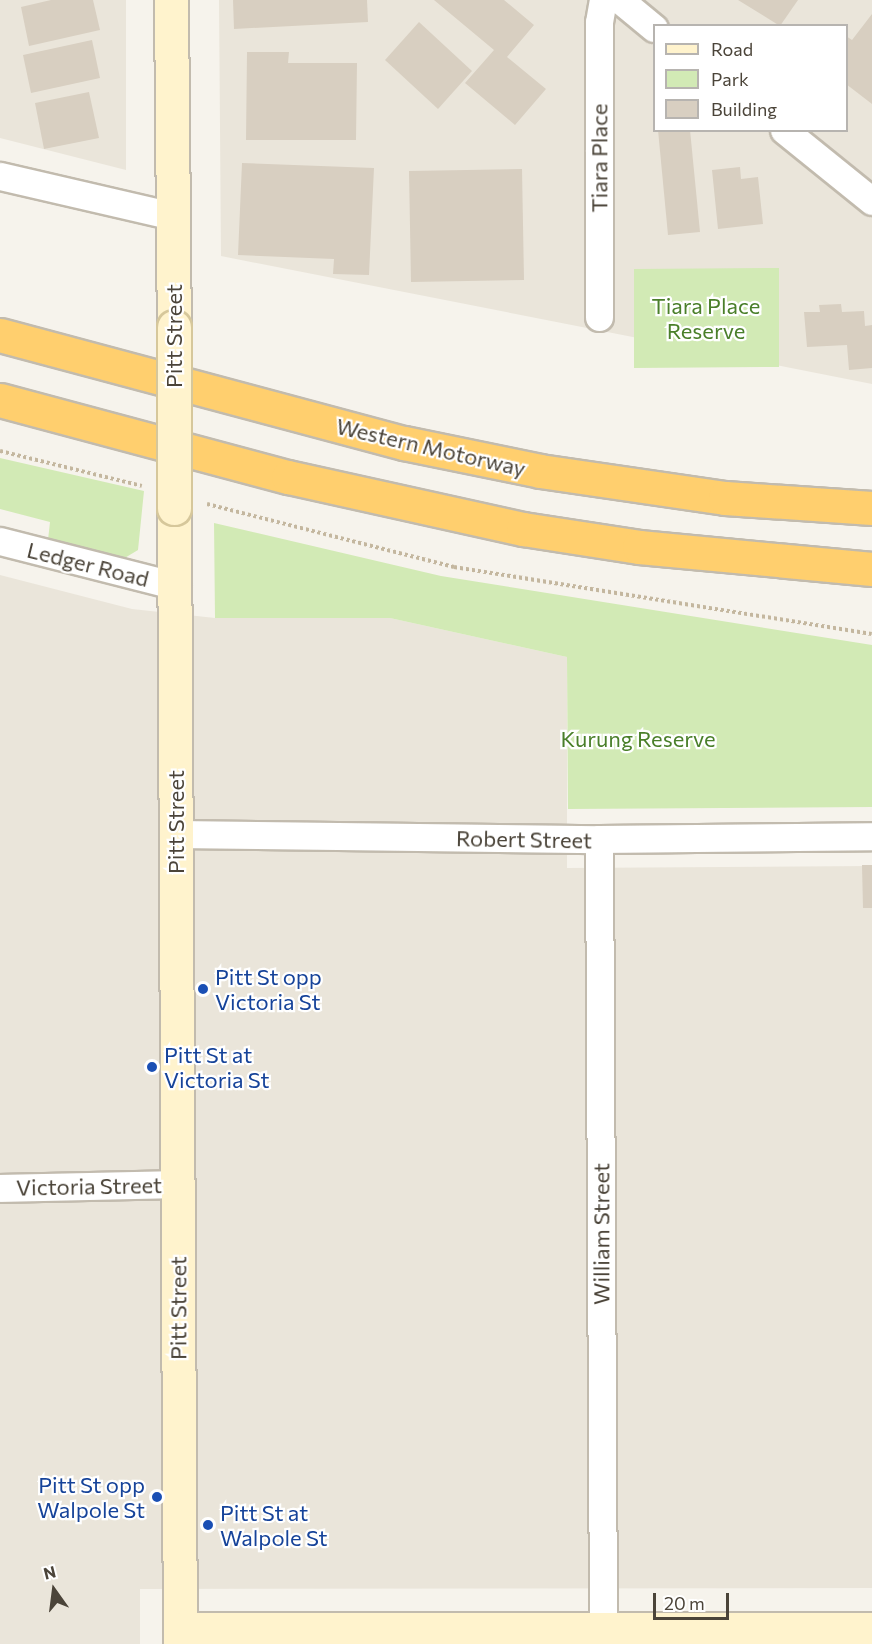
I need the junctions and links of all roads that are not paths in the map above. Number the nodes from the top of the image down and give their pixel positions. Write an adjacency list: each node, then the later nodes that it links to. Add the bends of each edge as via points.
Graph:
1 (171, 0): 8 (main road, Pitt Street)
2 (603, 0): 9 (street, Tiara Place, via 599,22)
3 (620, 0): 4 (street)
4 (653, 27)
5 (786, 132): 7 (street)
6 (0, 176): 8 (street)
7 (872, 201)
8 (173, 216): 15 (main road, Pitt Street, bridge)
9 (599, 317)
10 (0, 335): 12 (highway, Western Motorway, via 404,443 540,471 725,498)
11 (0, 400): 14 (highway, via 288,477 523,529 639,547)
12 (872, 508)
13 (0, 542): 15 (street, Ledger Road)
14 (872, 569)
15 (176, 586): 16 (main road, Pitt Street)
16 (176, 834): 18 (street, Robert Street); 19 (main road, Pitt Street)
17 (872, 836): 18 (street, Robert Street)
18 (599, 839): 21 (street, William Street)
19 (178, 1184): 20 (street, Victoria Street); 23 (main road, Pitt Street)
20 (0, 1188)
21 (603, 1629): 22 (main road); 23 (main road)
22 (872, 1629)
23 (180, 1636)

